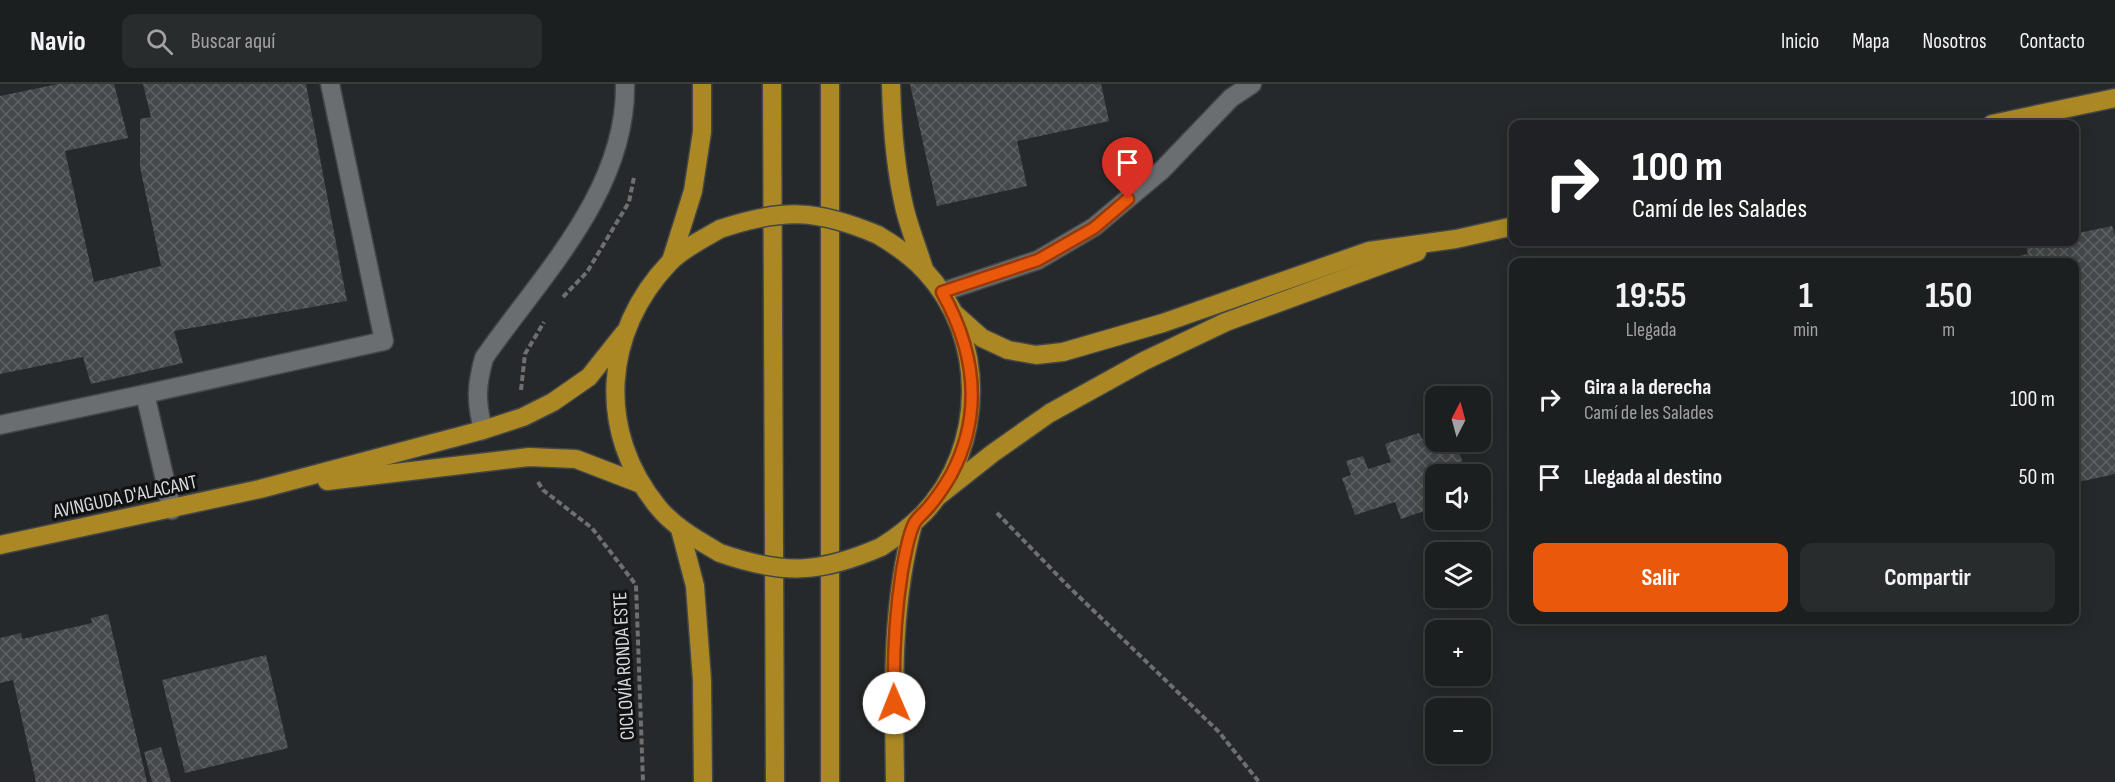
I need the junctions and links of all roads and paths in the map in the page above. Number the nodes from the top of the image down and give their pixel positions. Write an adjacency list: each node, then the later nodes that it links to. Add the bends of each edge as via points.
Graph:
1 (330, 84): 20 (street, via 384,341)
2 (625, 84): 23 (street, via 613,161 575,236 483,358 477,405)
3 (702, 84): 13 (highway, via 702,132 693,191)
4 (772, 84): 35 (highway)
5 (830, 84): 36 (highway)
6 (891, 84): 14 (highway, via 897,172)
7 (1252, 84): 15 (street, via 1232,98 1162,170 1094,228 1038,260)
8 (2115, 98): 9 (highway)
9 (2011, 120)
10 (635, 168): 16 (path, via 629,202 587,272)
11 (1509, 227): 12 (highway)
12 (1456, 239): 17 (highway, via 1369,251 1063,352 1036,355 1008,350 982,339); 27 (highway, via 1226,322 1144,361 1050,413)
13 (671, 261): 14 (highway, bridge, via 720,229 750,219 816,215 848,222 878,235 903,250); 19 (highway, via 643,295)
14 (925, 271): 15 (highway)
15 (942, 292): 17 (highway)
16 (558, 302)
17 (954, 313): 27 (highway, via 970,366 972,394 962,449)
18 (546, 318): 21 (path, via 525,354 520,385)
19 (624, 333): 21 (highway, via 589,377); 25 (highway, via 615,385 616,411 629,461)
20 (145, 394): 22 (street); 28 (street)
21 (523, 417): 23 (highway)
22 (0, 425)
23 (483, 430): 26 (highway)
24 (529, 457): 25 (highway, via 576,459); 26 (highway); 33 (path, CICLOVÍA RONDA ESTE, via 543,490 592,528 636,585)
25 (641, 484): 31 (highway)
26 (260, 489): 28 (highway, AVINGUDA D'ALACANT)
27 (936, 498): 30 (highway)
28 (172, 510): 32 (highway, AVINGUDA D'ALACANT)
29 (997, 513): 38 (path, via 1219,732)
30 (913, 524): 31 (highway, bridge, via 881,547 850,560 818,568 784,569 720,554); 37 (highway, via 897,608)
31 (680, 529): 34 (highway, via 695,586 702,680)
32 (0, 545)
33 (644, 782)
34 (703, 782)
35 (774, 782)
36 (830, 782)
37 (895, 782)
38 (1258, 782)

